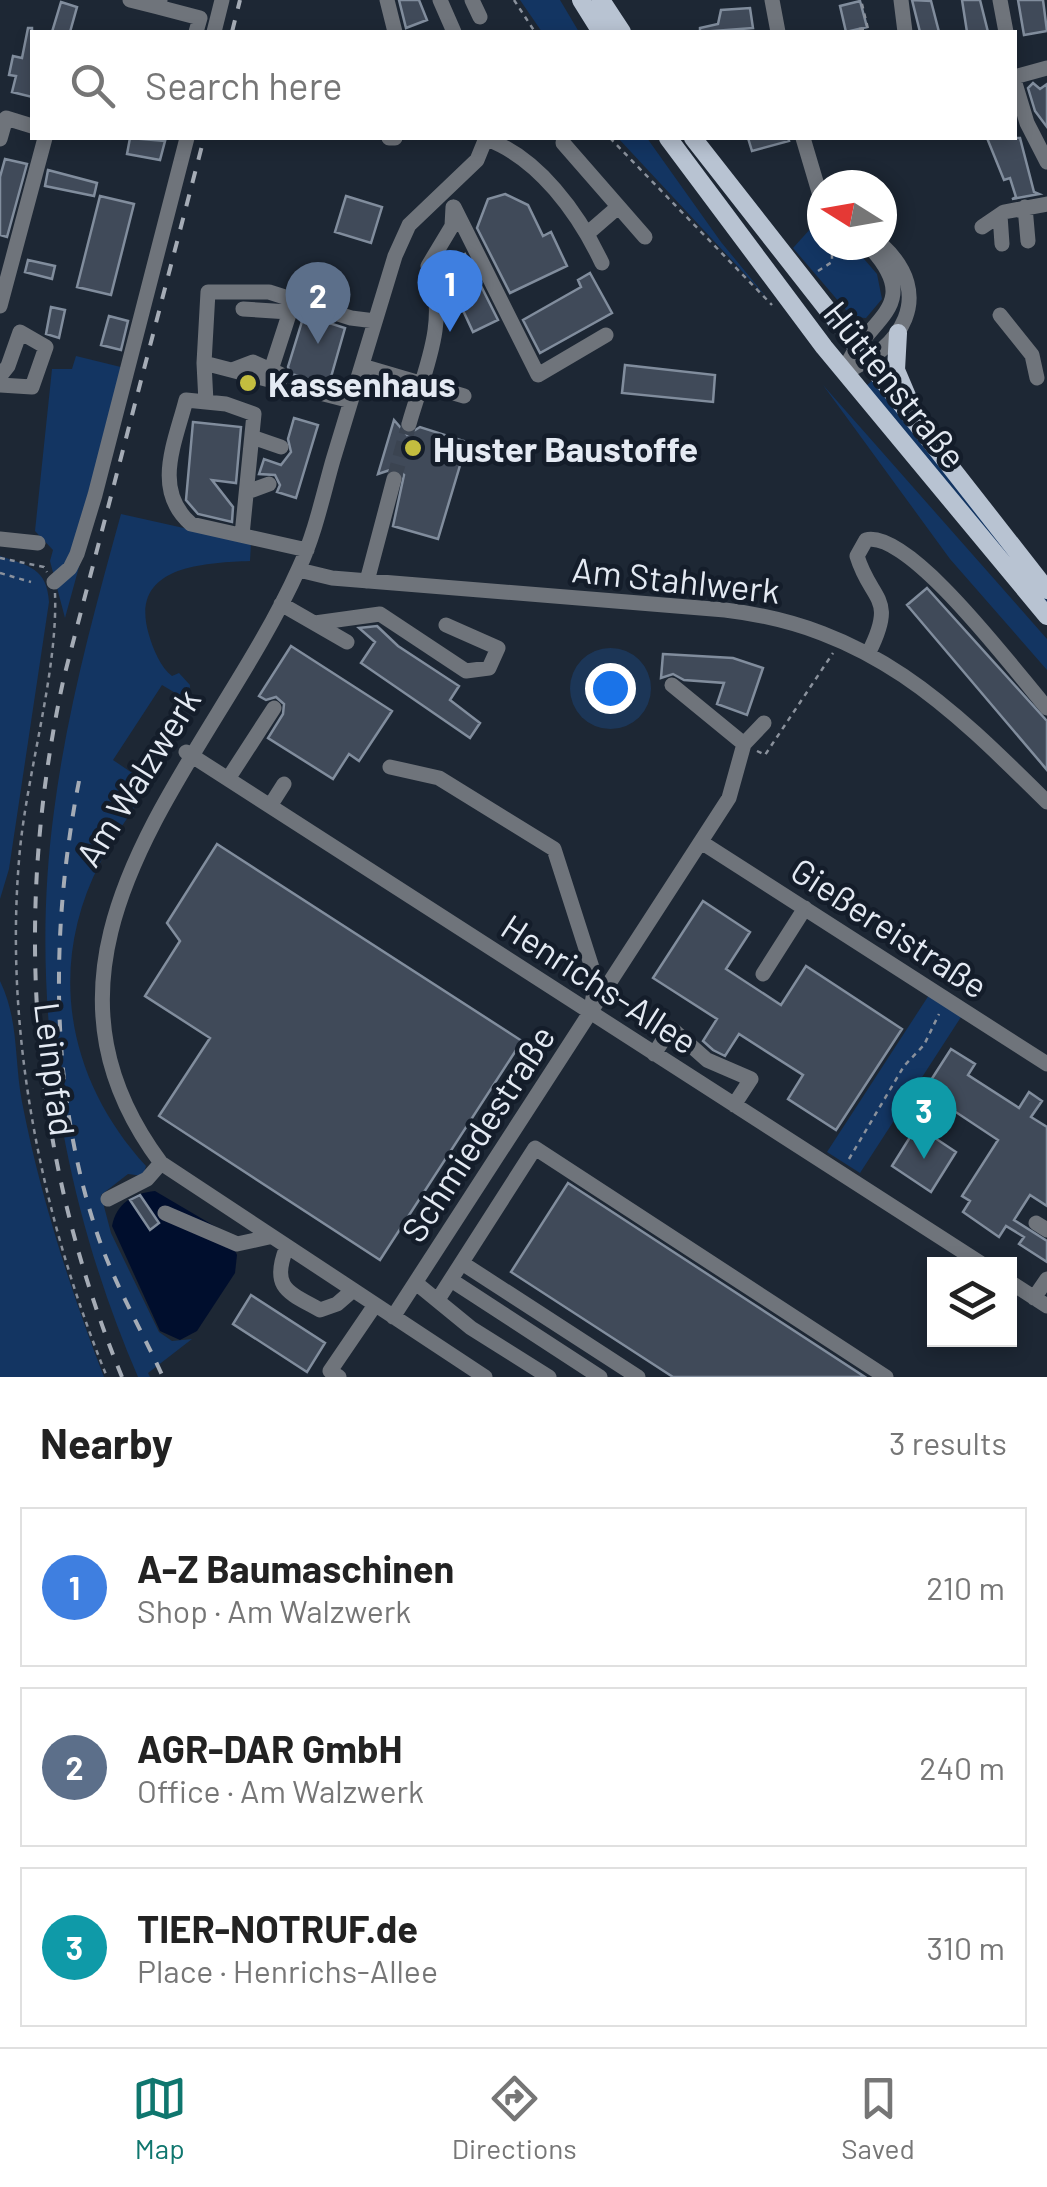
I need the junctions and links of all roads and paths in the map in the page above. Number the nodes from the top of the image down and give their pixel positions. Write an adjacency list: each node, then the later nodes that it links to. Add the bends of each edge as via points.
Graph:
1 (130, 0): 13 (street)
2 (222, 0): 17 (street)
3 (386, 0): 18 (street)
4 (440, 0): 19 (street)
5 (472, 0): 14 (street)
6 (514, 0): 20 (path)
7 (581, 0): 21 (main road)
8 (601, 0): 22 (main road)
9 (772, 0): 23 (street)
10 (858, 0): 15 (path, via 868,30)
11 (901, 0): 24 (street)
12 (1000, 0): 25 (street)
13 (159, 3): 16 (street, via 200,18)
14 (480, 17)
15 (859, 29)
16 (197, 30)
17 (214, 30)
18 (394, 30)
19 (453, 30)
20 (534, 30)
21 (600, 30)
22 (621, 30)
23 (778, 30)
24 (905, 30)
25 (1006, 30)
26 (1047, 68): 27 (street)
27 (1017, 78)
28 (1017, 89): 40 (street)
29 (30, 125): 30 (street, via 6,118)
30 (0, 139)
31 (44, 140): 58 (street)
32 (186, 140): 69 (street)
33 (485, 140): 42 (street, Am Walzwerk, via 477,160)
34 (492, 140): 49 (street, via 514,148)
35 (612, 140): 61 (path)
36 (670, 140): 75 (main road, Hüttenstraße)
37 (695, 140): 57 (main road, Hüttenstraße)
38 (804, 140): 41 (street)
39 (563, 144): 45 (street)
40 (1047, 162)
41 (816, 170)
42 (444, 190): 46 (street); 64 (street, Am Walzwerk, via 409,225)
43 (1047, 204): 44 (street)
44 (1025, 206): 47 (street); 51 (street)
45 (618, 207): 49 (street); 50 (street)
46 (454, 208): 66 (street, via 538,376); 78 (street, via 452,226 428,266 438,289 438,334)
47 (1000, 215): 48 (street); 52 (street)
48 (982, 227)
49 (588, 233): 56 (street)
50 (644, 238)
51 (1028, 241)
52 (1002, 244)
53 (832, 260): 57 (path, via 825,269)
54 (882, 260): 67 (street, via 894,298)
55 (892, 260): 65 (street, via 909,286 908,313)
56 (602, 264)
57 (797, 274): 67 (main road, Hüttenstraße)
58 (4, 286): 60 (street)
59 (295, 301): 62 (street); 64 (street); 70 (street, via 269,292 208,292); 74 (street)
60 (0, 306)
61 (776, 308)
62 (243, 309)
63 (1000, 315): 77 (street, via 1032,355)
64 (370, 319): 72 (street, Am Walzwerk)
65 (898, 333): 71 (street); 87 (main road, via 900,386)
66 (606, 335)
67 (854, 346): 71 (main road, Hüttenstraße); 75 (street)
68 (111, 358): 69 (street)
69 (129, 362): 100 (street, via 77,554)
70 (204, 363): 73 (street); 83 (street)
71 (867, 363): 75 (street); 87 (main road, Hüttenstraße)
72 (362, 366): 78 (street); 82 (street, Am Walzwerk)
73 (231, 370): 74 (street, via 253,362); 80 (street)
74 (271, 370): 80 (street)
75 (844, 372): 103 (main road, Hüttenstraße)
76 (0, 376): 79 (street, via 20,332 46,347 32,386)
77 (1037, 378)
78 (420, 383): 81 (street); 84 (street)
79 (0, 385)
80 (329, 395): 82 (street)
81 (464, 396)
82 (351, 401): 94 (street, Am Walzwerk)
83 (206, 402): 85 (street, via 254,414); 91 (street, via 186,400 168,469 168,497 191,524)
84 (409, 424)
85 (252, 437): 86 (street); 90 (street)
86 (280, 447)
87 (944, 458): 101 (main road, Hüttenstraße)
88 (394, 479): 98 (street)
89 (270, 484): 90 (street)
90 (247, 492): 91 (street)
91 (242, 535): 94 (street)
92 (0, 539): 93 (street)
93 (38, 544)
94 (307, 550): 96 (street, Am Walzwerk)
95 (0, 558): 100 (path, via 44,567)
96 (299, 570): 98 (street, Am Stahlwerk); 102 (street, Am Walzwerk)
97 (0, 572): 99 (path)
98 (367, 581): 106 (street, Am Stahlwerk, via 752,613)
99 (30, 582)
100 (54, 582): 149 (path, Leinpfad, via 51,651 20,852 24,1074 58,1239)
101 (1047, 590)
102 (281, 604): 104 (street); 114 (street, Am Walzwerk)
103 (1047, 616)
104 (315, 623): 105 (street, via 380,614 466,671 489,668 498,648); 107 (street)
105 (446, 625)
106 (842, 639): 108 (street, Am Stahlwerk); 113 (path, via 765,755)
107 (348, 642)
108 (868, 652): 111 (street, via 881,626 880,596 857,556 876,537 940,584); 118 (street, Am Stahlwerk, via 928,689)
109 (672, 686): 113 (street)
110 (274, 708): 116 (street)
111 (1047, 708)
112 (764, 722): 113 (street)
113 (744, 744): 120 (street, Schmiedestraße, via 729,798)
114 (186, 752): 116 (street, Henrichs-Allee); 121 (street, Am Walzwerk)
115 (390, 767): 125 (street, via 439,778 554,850 596,980)
116 (228, 780): 119 (street, Henrichs-Allee)
117 (284, 784): 119 (street)
118 (1047, 802)
119 (270, 806): 125 (street, Henrichs-Allee)
120 (701, 842): 122 (street, Gießereistraße); 125 (street, Schmiedestraße)
121 (123, 847)
122 (805, 908): 123 (street); 124 (street, Gießereistraße)
123 (763, 974)
124 (947, 999): 127 (street, Gießereistraße); 131 (path)
125 (590, 1013): 126 (street, Henrichs-Allee); 132 (street, Schmiedestraße)
126 (654, 1054): 129 (street, Henrichs-Allee); 129 (street, via 671,1028 706,1060 751,1079)
127 (1047, 1064)
128 (96, 1069): 130 (street)
129 (734, 1105): 131 (street, Henrichs-Allee)
130 (153, 1169): 133 (street); 136 (street)
131 (840, 1173): 138 (street, Henrichs-Allee)
132 (473, 1192): 134 (street); 142 (street, Schmiedestraße)
133 (108, 1199)
134 (497, 1208): 139 (street); 155 (street, via 535,1148)
135 (166, 1213): 136 (street, via 237,1244)
136 (269, 1238): 137 (street)
137 (286, 1249): 144 (street); 144 (street, via 278,1270 282,1287 299,1298 320,1310)
138 (971, 1257)
139 (462, 1263): 141 (street); 154 (street)
140 (1047, 1279): 146 (street)
141 (451, 1280): 145 (street); 153 (street)
142 (416, 1283): 145 (street); 148 (street, Schmiedestraße)
143 (1017, 1287): 146 (street)
144 (352, 1291): 147 (street)
145 (439, 1298): 152 (street, via 471,1328)
146 (1041, 1302)
147 (374, 1306): 148 (street); 150 (street, via 330,1371)
148 (393, 1317): 151 (street)
149 (107, 1377)
150 (339, 1377)
151 (485, 1377)
152 (549, 1377)
153 (600, 1377)
154 (638, 1377)
155 (886, 1377)

